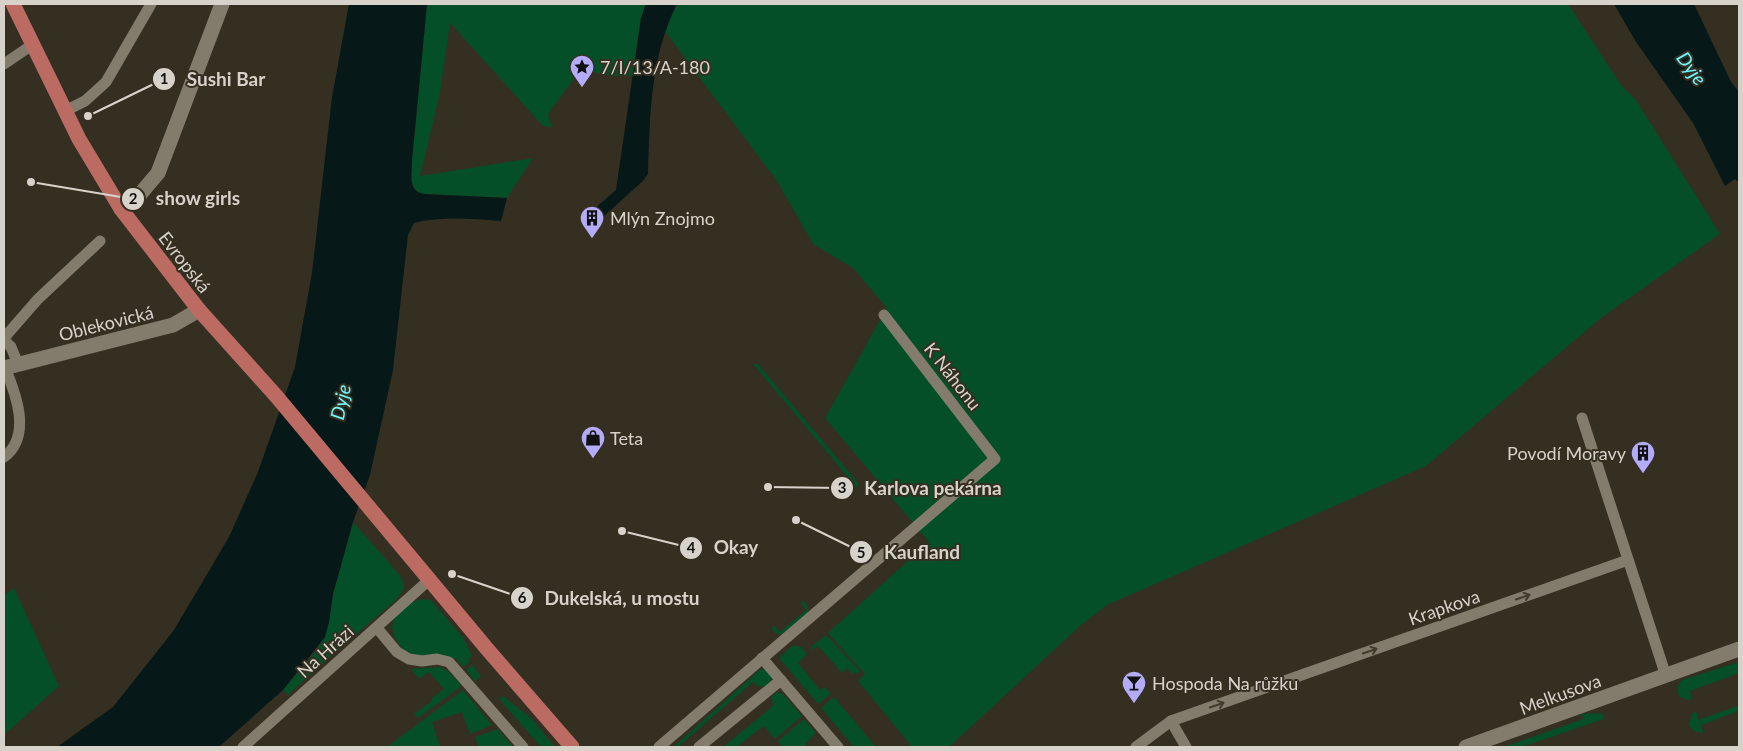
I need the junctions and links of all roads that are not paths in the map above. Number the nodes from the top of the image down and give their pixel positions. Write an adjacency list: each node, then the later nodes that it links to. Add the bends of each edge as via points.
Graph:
1 (12, 4): 4 (main road, Evropská)
2 (151, 4): 6 (street, via 106,82 85,101)
3 (222, 4): 7 (street, via 158,173 136,199)
4 (32, 45): 5 (street); 6 (main road, Evropská)
5 (4, 64)
6 (65, 111): 7 (main road, Evropská)
7 (121, 210): 9 (main road, Evropská)
8 (100, 241): 11 (street, via 38,300)
9 (199, 310): 12 (street, Oblekovická, via 174,325); 16 (main road, Evropská, via 277,397)
10 (884, 315): 19 (street, K Náhonu, via 995,459)
11 (4, 339): 12 (street, via 11,347)
12 (9, 367): 14 (street, via 19,407 19,427 16,442)
13 (1582, 418): 15 (street)
14 (4, 457)
15 (1628, 560): 20 (street); 22 (street, Krapkova, one-way to 15)
16 (429, 580): 17 (street, Na Hrázi); 25 (main road, Evropská)
17 (377, 628): 23 (street, Na Hrázi); 24 (street, via 398,652 409,659 449,662)
18 (1739, 650): 20 (street, Melkusova)
19 (762, 658): 21 (street); 26 (street)
20 (1666, 676): 31 (street, Melkusova)
21 (781, 680): 27 (street); 28 (street)
22 (1171, 722): 29 (street, Krapkova); 30 (street)
23 (243, 747)
24 (523, 747)
25 (572, 747)
26 (659, 747)
27 (699, 747)
28 (838, 747)
29 (1136, 747)
30 (1186, 747)
31 (1466, 747)

